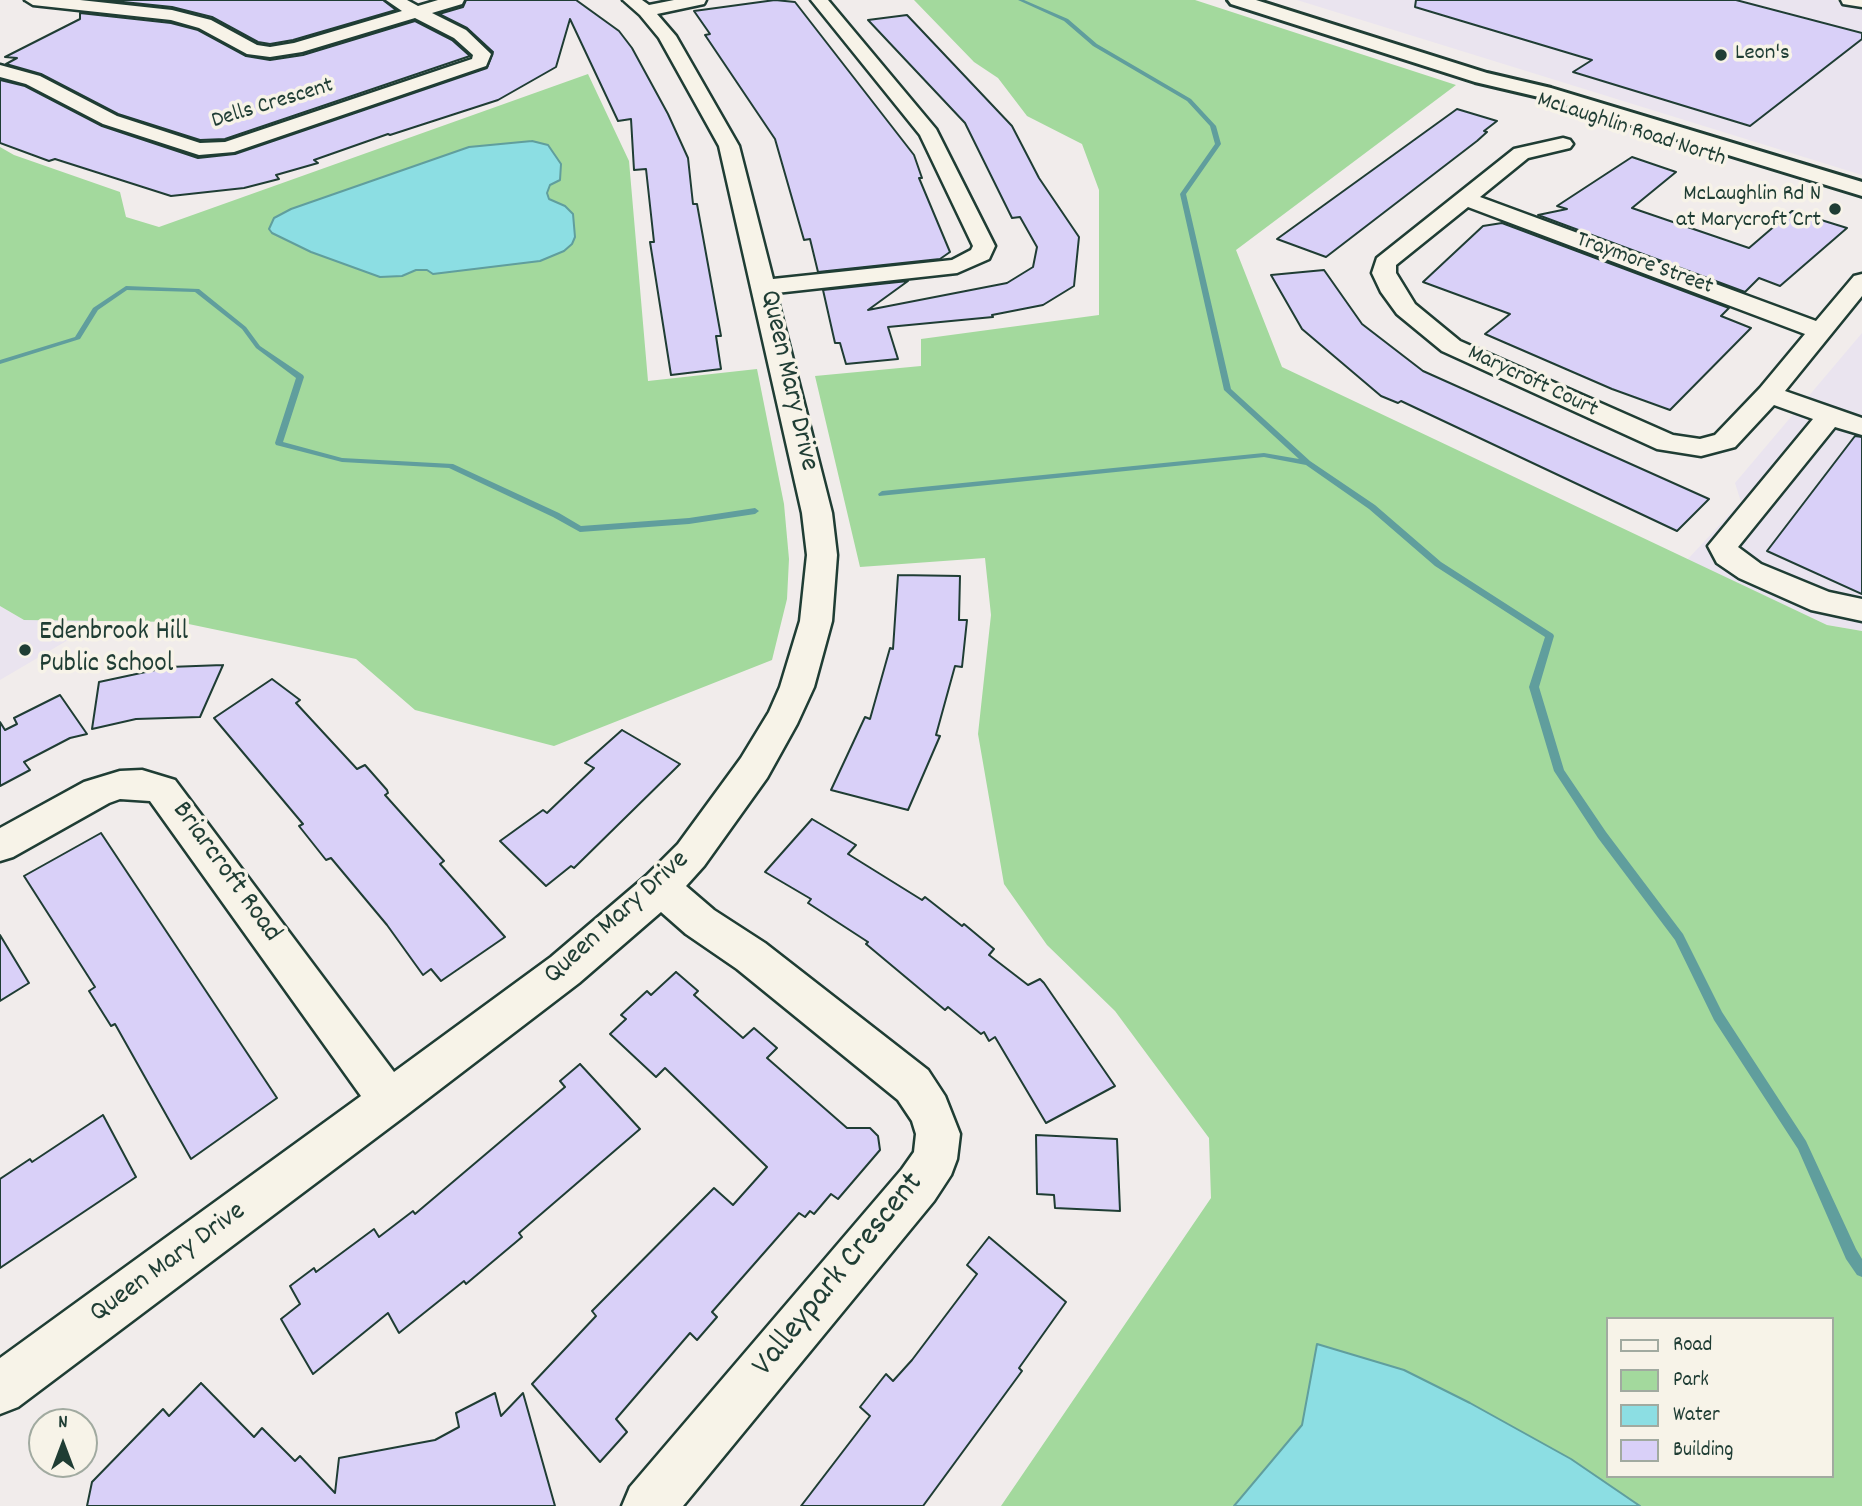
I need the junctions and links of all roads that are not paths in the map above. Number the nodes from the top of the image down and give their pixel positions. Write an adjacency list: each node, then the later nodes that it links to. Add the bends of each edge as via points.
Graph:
1 (33, 0): 10 (street, via 172,15 205,24 253,50 270,52)
2 (394, 0): 10 (street)
3 (456, 0): 10 (street)
4 (698, 0): 9 (street)
5 (819, 0): 18 (street, via 929,133 984,246 981,254 957,266)
6 (1237, 0): 12 (main road, McLaughlin Road North)
7 (1849, 0): 8 (street)
8 (1862, 2)
9 (639, 5): 18 (street, Queen Mary Drive, via 667,36 729,146)
10 (417, 12): 11 (street, Dells Crescent, via 460,34 482,54 480,62 227,148 199,149 110,120 33,80)
11 (0, 71)
12 (1482, 78): 14 (main road, McLaughlin Road North, via 1584,104); 16 (main road, McLaughlin Road North, via 1530,99)
13 (1563, 144): 15 (street, Marycroft Court, via 1521,153)
14 (1862, 189)
15 (1466, 199): 19 (street, Traymore Street); 20 (street, Marycroft Court, via 1385,263 1384,273 1406,309 1451,346 1667,443 1701,448 1725,441)
16 (1862, 205)
17 (1862, 281): 19 (street, Marycroft Court)
18 (765, 287): 25 (street, Queen Mary Drive, via 819,523 822,555 816,621 797,687 769,743 727,808)
19 (1821, 331): 20 (street, Marycroft Court)
20 (1769, 394): 21 (street)
21 (1830, 416): 22 (street); 23 (street, via 1723,546 1728,556 1750,570 1822,602)
22 (1861, 426)
23 (1862, 610)
24 (0, 846): 26 (street, Briarcroft Road, via 97,792 142,784 162,790)
25 (660, 888): 26 (street, Queen Mary Drive, via 565,970); 28 (street, Valleypark Crescent, via 914,1085 938,1134 935,1159 918,1185)
26 (390, 1101): 27 (street, Queen Mary Drive)
27 (0, 1389)
28 (649, 1506)

